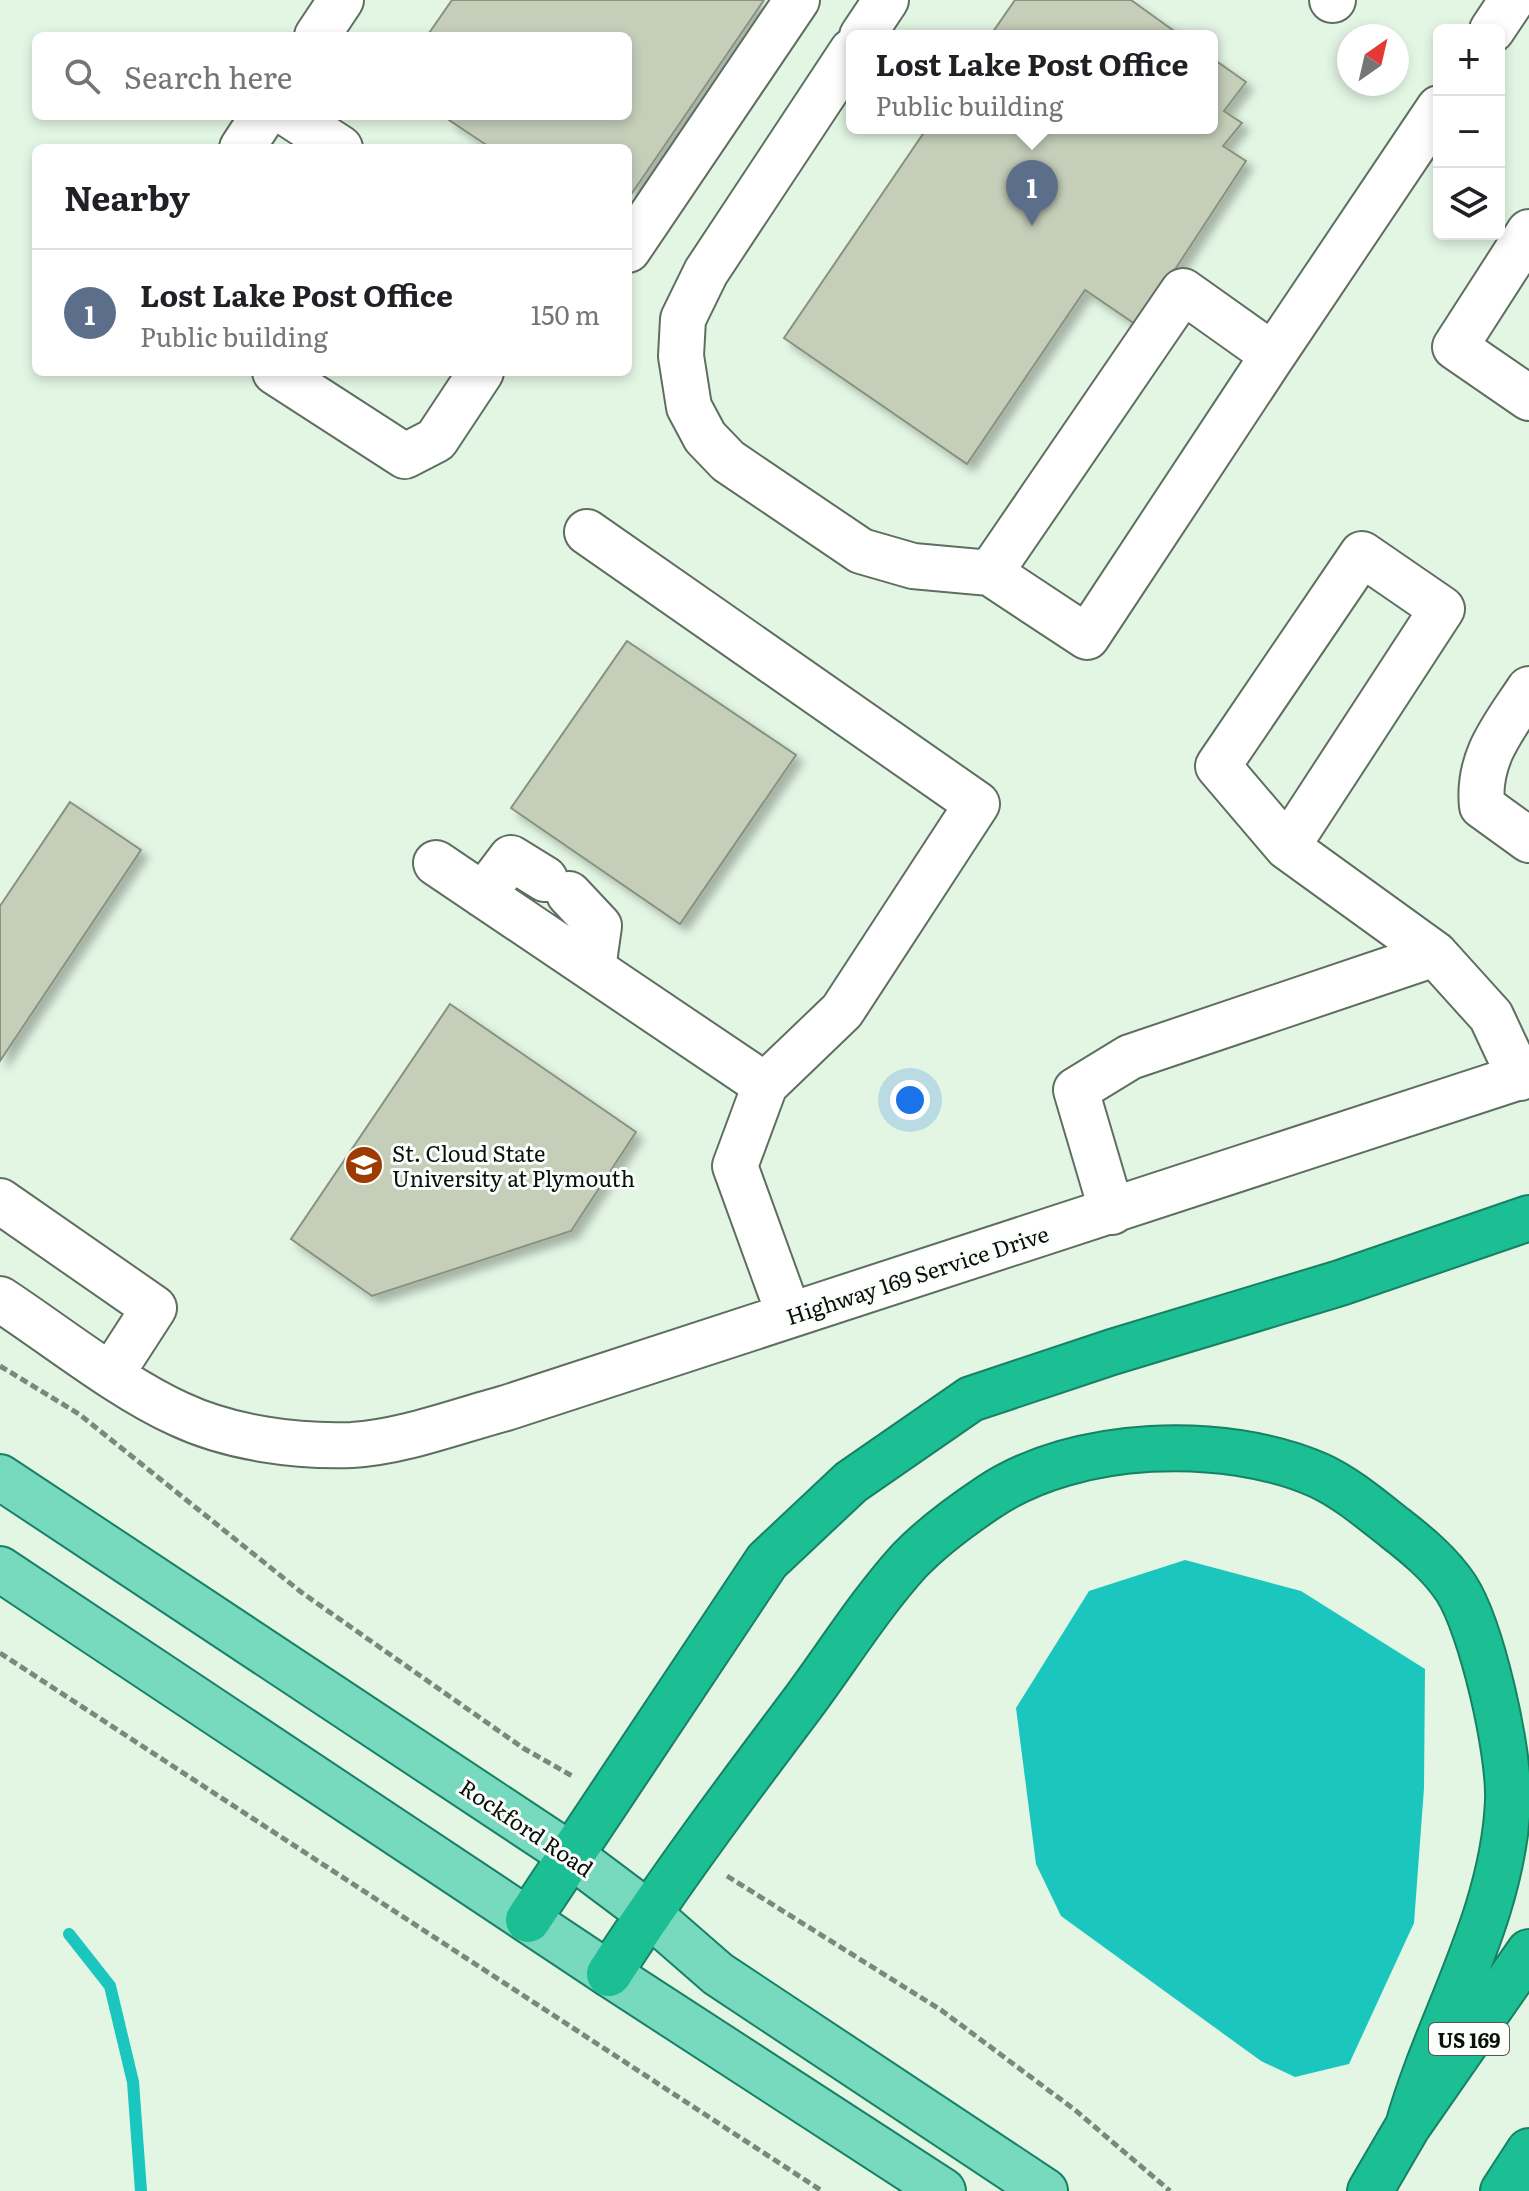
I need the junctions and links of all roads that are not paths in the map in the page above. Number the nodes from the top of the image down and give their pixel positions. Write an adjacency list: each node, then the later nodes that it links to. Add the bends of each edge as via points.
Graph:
1 (341, 0): 7 (street)
2 (797, 0): 15 (street)
3 (886, 0): 6 (street)
4 (1512, 0): 5 (street)
5 (1496, 24)
6 (866, 30)
7 (320, 32)
8 (846, 60): 21 (street, via 706,272 683,319 681,356 689,407 705,437 728,461 861,551 913,566)
9 (1433, 117): 16 (street)
10 (260, 120): 12 (street)
11 (297, 120): 13 (street)
12 (245, 144)
13 (334, 144)
14 (1529, 232): 19 (street, via 1455,347)
15 (632, 244)
16 (1273, 355): 21 (street, via 1183,291); 21 (street, via 1087,637)
17 (281, 376): 18 (street, via 405,456 436,440)
18 (478, 376)
19 (1529, 398)
20 (587, 532): 30 (street, via 977,804 842,1011)
21 (990, 573)
22 (1529, 689): 23 (street, via 1488,752 1480,787 1482,806)
23 (1529, 840)
24 (1287, 847): 24 (street, via 1442,609 1362,554 1218,766); 27 (street)
25 (436, 863): 26 (street)
26 (483, 895): 28 (street); 28 (street, via 511,858 557,886 599,926)
27 (1435, 954): 29 (street, via 1491,1016); 32 (street, via 1130,1057 1076,1090)
28 (593, 969): 30 (street)
29 (1524, 1076): 32 (street, Highway 169 Service Drive)
30 (765, 1085): 35 (street, via 735,1166)
31 (0, 1201): 36 (street, via 154,1308)
32 (1112, 1212): 35 (street, Highway 169 Service Drive)
33 (1529, 1218): 39 (highway, via 971,1399 851,1482 767,1561)
34 (0, 1299): 36 (street, Highway 169 Service Drive)
35 (789, 1315): 36 (street, Highway 169 Service Drive, via 506,1408 354,1445 247,1435 181,1415)
36 (112, 1373)
37 (0, 1477): 39 (main road, Rockford Road)
38 (0, 1569): 41 (main road)
39 (572, 1856): 40 (main road, Rockford Road); 41 (highway)
40 (648, 1913): 43 (highway); 44 (highway, via 910,1560 994,1494 1034,1473 1116,1452 1217,1450 1319,1475 1422,1549 1455,1586 1472,1618 1508,1798 1496,1881); 47 (main road, Rockford Road, via 718,1974)
41 (528, 1920): 43 (main road)
42 (1529, 1952): 44 (highway, US 169)
43 (609, 1974): 46 (main road)
44 (1408, 2126): 48 (highway, US 169)
45 (1529, 2151): 49 (highway)
46 (943, 2191)
47 (1045, 2191)
48 (1370, 2191)
49 (1503, 2191)

